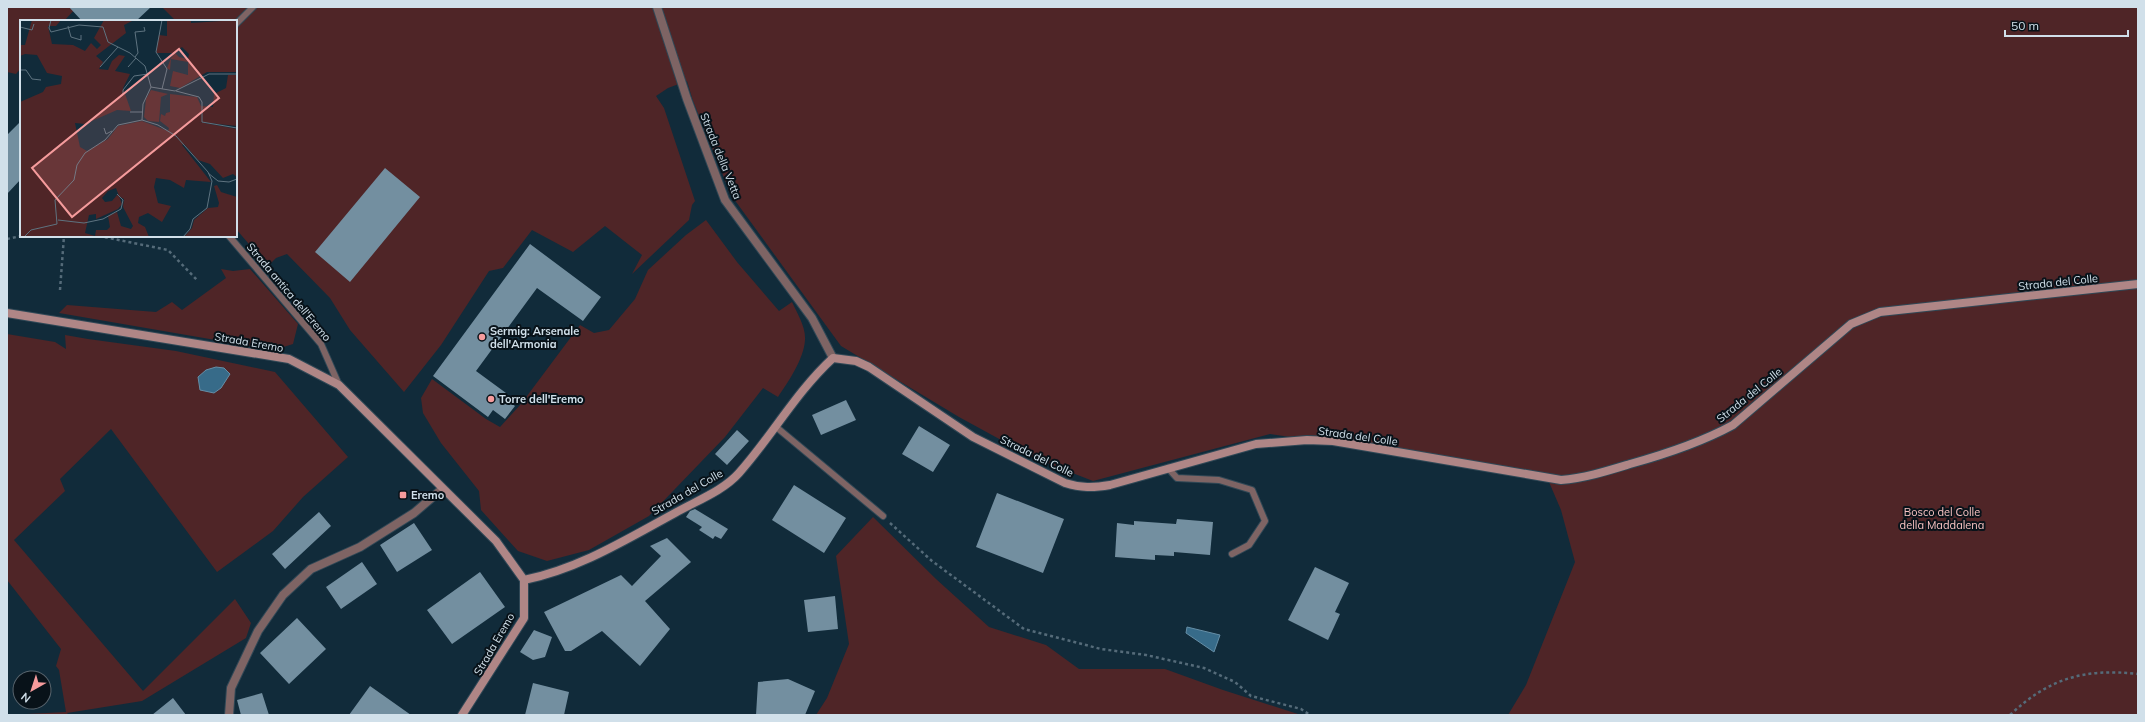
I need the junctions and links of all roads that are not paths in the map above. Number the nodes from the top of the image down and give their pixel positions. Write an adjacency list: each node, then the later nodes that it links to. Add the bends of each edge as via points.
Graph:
1 (253, 7): 3 (lane)
2 (657, 7): 7 (street, Strada della Vetta, via 687,99 725,200 812,318)
3 (237, 23)
4 (229, 237): 8 (lane, Strada antica dell'Eremo, via 322,344)
5 (2138, 284): 10 (street, Strada del Colle, via 1880,312 1864,317 1851,324 1733,425 1687,448 1575,479 1561,480 1332,441 1307,440 1256,444)
6 (7, 313): 8 (street, Strada Eremo, via 289,360)
7 (833, 358): 9 (street, Strada del Colle, via 814,375); 10 (street, Strada del Colle, via 856,361 869,367 973,437 1065,483 1091,489)
8 (338, 385): 11 (street, Strada Eremo)
9 (775, 426): 12 (lane); 14 (street, Strada del Colle, via 738,474 719,489 570,568)
10 (1168, 468): 13 (lane, via 1177,478 1219,480 1252,490 1265,521 1250,545)
11 (442, 489): 14 (street, Strada Eremo, via 496,541); 15 (street, via 414,513 360,547 311,569 283,596 258,631 231,688)
12 (883, 516)
13 (1232, 554)
14 (524, 580): 16 (street, Strada Eremo, via 524,618)
15 (229, 715)
16 (462, 715)

